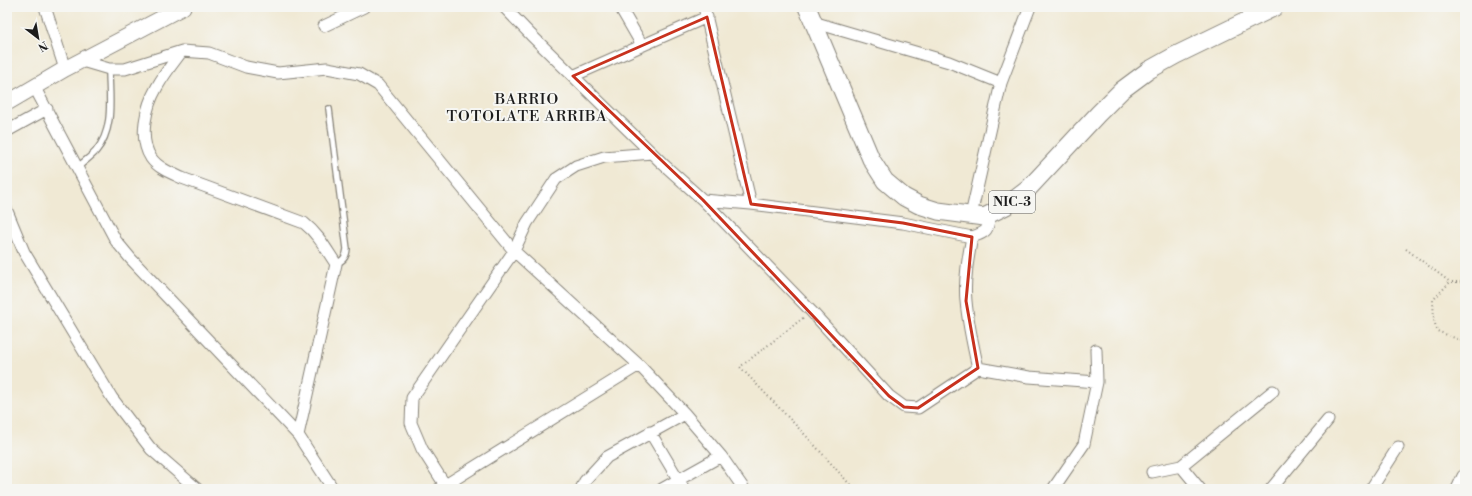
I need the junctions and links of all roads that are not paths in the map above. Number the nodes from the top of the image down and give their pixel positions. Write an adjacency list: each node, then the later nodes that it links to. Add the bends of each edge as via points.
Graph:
1 (45, 7): 15 (street)
2 (183, 7): 13 (main road)
3 (364, 7): 10 (street)
4 (504, 7): 16 (street)
5 (620, 7): 11 (street)
6 (1030, 7): 17 (street)
7 (1275, 7): 28 (main road, NIC-3, via 1149,70 1122,90 1028,189 1006,206)
8 (706, 12): 11 (street); 26 (street)
9 (810, 14): 17 (street, via 949,62); 29 (main road, NIC-3, via 868,152 885,181 904,198 919,205)
10 (324, 26)
11 (642, 45): 16 (street)
12 (182, 51): 14 (street, via 125,69); 31 (street, via 209,53 246,66 278,73 327,68 359,74 378,85); 32 (street, via 156,88 146,115 144,138 151,158 166,171 182,178 304,223 322,240)
13 (82, 61): 14 (street); 15 (main road)
14 (109, 69): 24 (lane, via 110,114 105,135 96,151)
15 (65, 70): 18 (main road)
16 (573, 76): 23 (street)
17 (1001, 83): 29 (street)
18 (35, 88): 19 (main road); 20 (street)
19 (7, 103)
20 (47, 109): 22 (street); 24 (street)
21 (329, 109): 32 (lane, via 347,249 346,256)
22 (7, 131)
23 (652, 153): 25 (street); 31 (street, via 604,158 576,166 556,179 527,223)
24 (77, 168): 41 (street, via 116,241)
25 (703, 200): 26 (street); 35 (street, via 889,396 904,408 918,408)
26 (751, 204): 30 (street, via 903,223)
27 (7, 211): 49 (street, via 24,252 112,398 151,449)
28 (990, 214): 29 (main road, NIC-3, via 984,217); 30 (street, via 989,227 985,232)
29 (971, 216)
30 (972, 238): 35 (street, via 966,266 966,301)
31 (514, 252): 34 (street); 48 (street, via 412,398 411,423)
32 (336, 264): 41 (street)
33 (1096, 350): 36 (street)
34 (639, 365): 38 (street); 48 (street)
35 (978, 368): 36 (street, via 1029,377)
36 (1097, 382): 54 (street, via 1084,444)
37 (1273, 391): 44 (street)
38 (685, 414): 40 (street); 43 (street)
39 (1328, 420): 56 (street)
40 (650, 432): 47 (street); 51 (street, via 607,457 588,477)
41 (298, 435): 50 (street)
42 (1398, 447): 57 (street)
43 (721, 456): 47 (street); 53 (street)
44 (1182, 466): 45 (street); 55 (street)
45 (1152, 472)
46 (1463, 476): 58 (street)
47 (682, 484): 52 (street)
48 (442, 487)
49 (197, 489)
50 (333, 489)
51 (581, 489)
52 (662, 489)
53 (744, 489)
54 (1053, 489)
55 (1200, 489)
56 (1271, 489)
57 (1371, 489)
58 (1457, 489)

